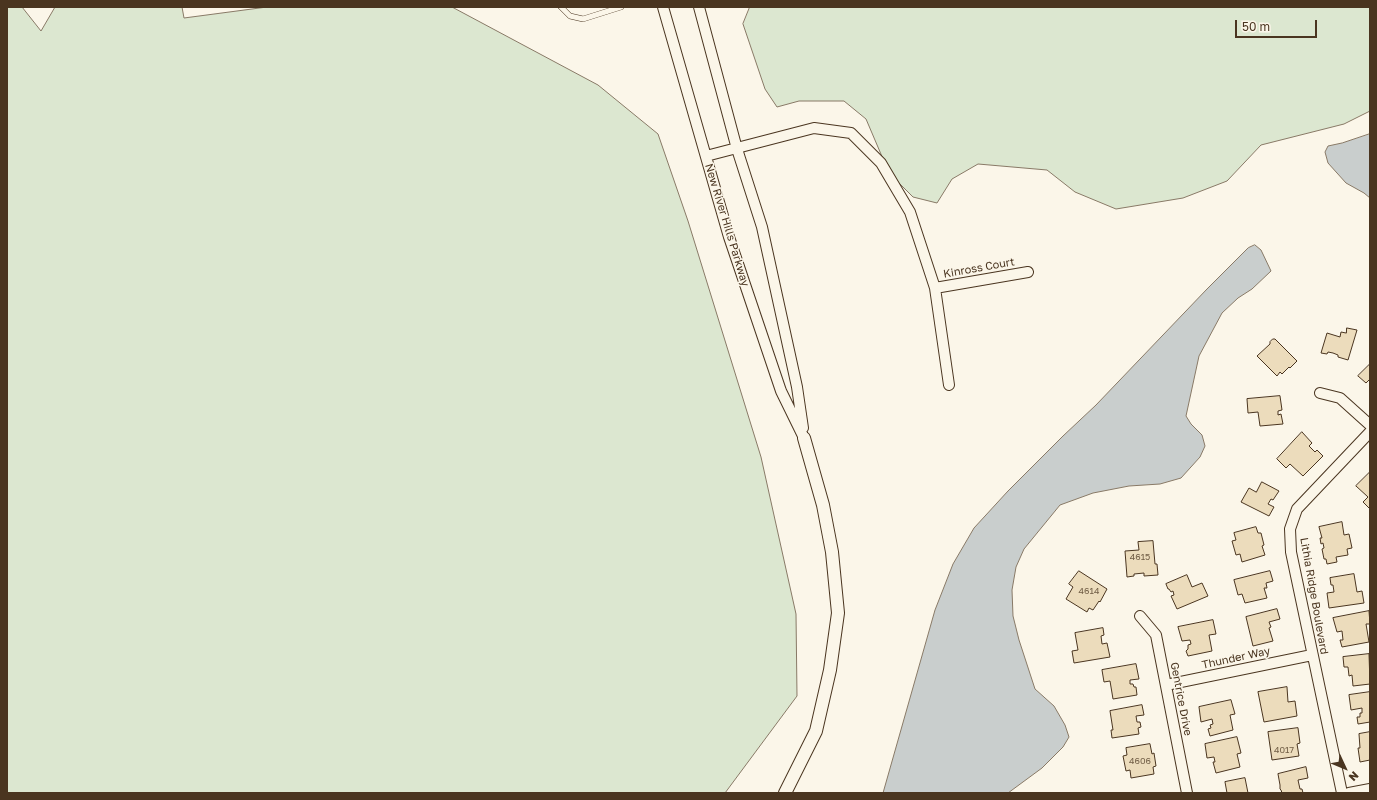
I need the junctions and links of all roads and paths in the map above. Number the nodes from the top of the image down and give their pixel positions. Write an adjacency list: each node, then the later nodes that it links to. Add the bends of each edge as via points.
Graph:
1 (561, 7): 2 (lane, via 570,16 583,19)
2 (621, 7)
3 (663, 7): 6 (street, New River Hills Parkway)
4 (699, 7): 5 (street, New River Hills Parkway)
5 (737, 149): 6 (street); 8 (street, via 814,128 851,133 881,163 910,212); 13 (street, New River Hills Parkway, via 762,227 778,296 798,387)
6 (706, 156): 13 (street, New River Hills Parkway, via 728,236 781,391)
7 (1028, 272): 8 (street, Kinross Court)
8 (935, 288): 9 (street)
9 (949, 385)
10 (1320, 392): 11 (street, via 1340,398)
11 (1370, 425)
12 (1370, 432): 15 (street, Lithia Ridge Boulevard, via 1297,509 1290,529 1291,552)
13 (804, 438): 18 (street, New River Hills Parkway, via 823,505 832,552 838,613 830,670 816,731)
14 (1140, 616): 16 (street, Gentrice Drive, via 1156,635)
15 (1312, 655): 16 (street, Thunder Way); 20 (street, Lithia Ridge Boulevard)
16 (1166, 685): 19 (street, Gentrice Drive)
17 (1370, 789): 21 (street)
18 (785, 793)
19 (1186, 793)
20 (1342, 793)
21 (1349, 793)

